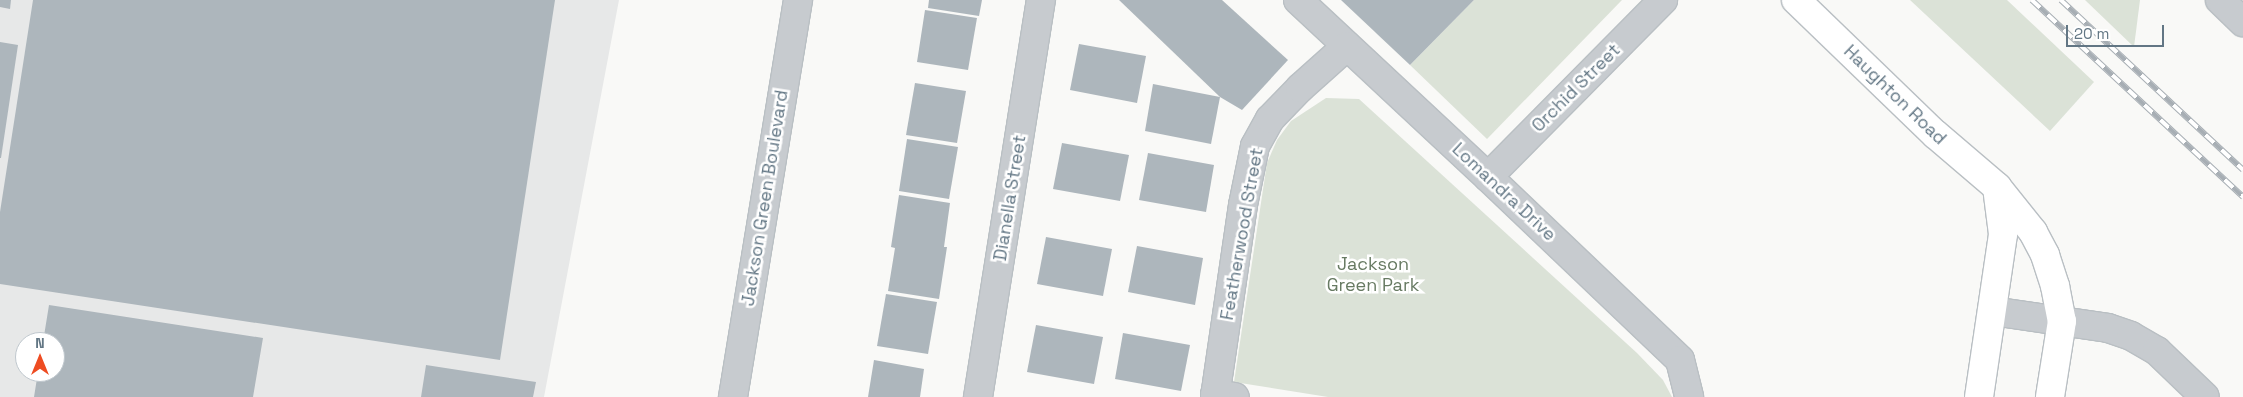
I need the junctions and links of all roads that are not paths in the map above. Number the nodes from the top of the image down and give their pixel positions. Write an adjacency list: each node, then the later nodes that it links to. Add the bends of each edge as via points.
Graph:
1 (798, 0): 14 (street, Jackson Green Boulevard)
2 (1041, 0): 15 (street, Dianella Street)
3 (1298, 0): 8 (street, Lomandra Drive)
4 (1663, 0): 9 (street, Orchid Street)
5 (1796, 0): 10 (main road, Haughton Road, via 1935,134)
6 (2220, 0): 7 (street)
7 (2243, 22)
8 (1347, 46): 9 (street, Lomandra Drive); 13 (street, Featherwood Street, via 1270,119 1255,146 1243,205)
9 (1488, 177): 16 (street, Lomandra Drive, via 1680,360)
10 (1997, 187): 11 (main road, via 2003,234); 12 (main road, Haughton Road, via 2033,232 2046,255)
11 (1992, 311): 12 (street); 17 (main road)
12 (2062, 321): 18 (main road); 19 (street, via 2108,328 2131,336 2157,351)
13 (1222, 396)
14 (733, 397)
15 (978, 397)
16 (1689, 397)
17 (1979, 397)
18 (2050, 397)
19 (2205, 397)

